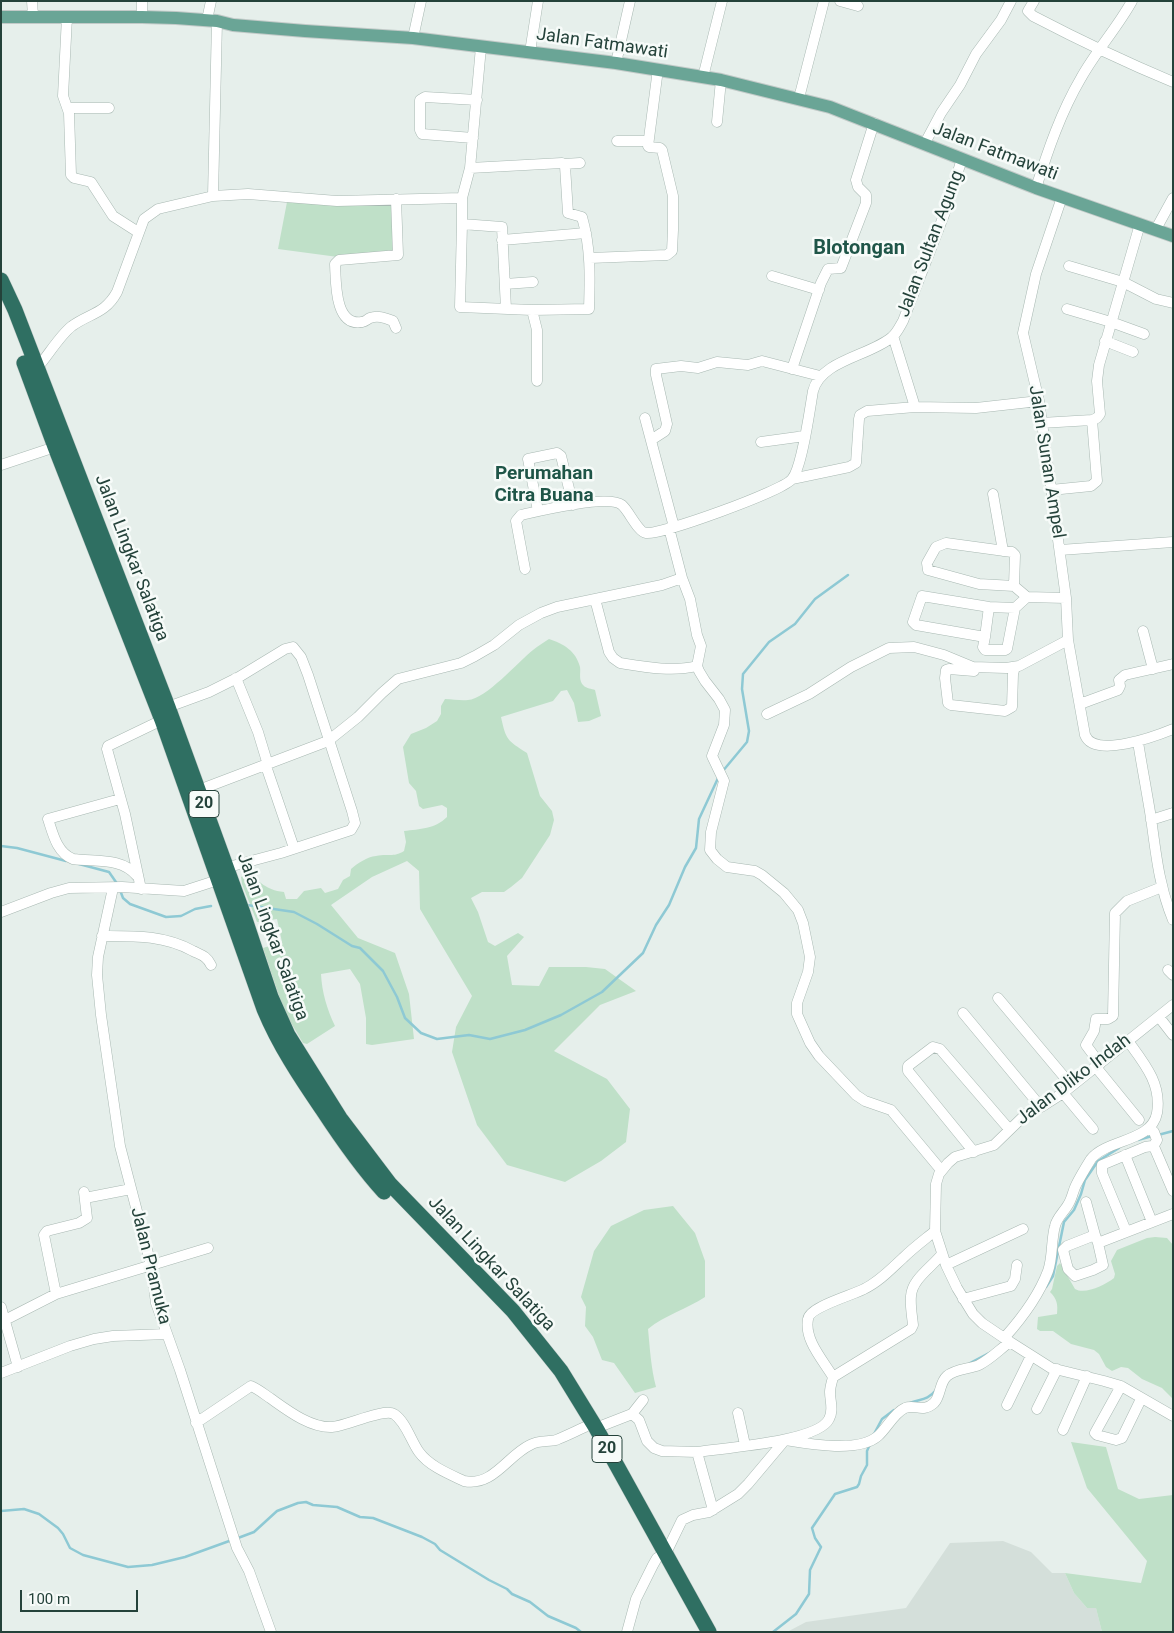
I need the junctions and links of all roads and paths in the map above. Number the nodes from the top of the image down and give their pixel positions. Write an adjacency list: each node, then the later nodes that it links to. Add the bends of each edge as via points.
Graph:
1 (32, 1): 14 (street)
2 (142, 1): 17 (street)
3 (211, 1): 18 (street)
4 (421, 1): 19 (street)
5 (538, 1): 22 (street)
6 (630, 1): 23 (street)
7 (722, 1): 25 (street)
8 (824, 1): 28 (street)
9 (840, 1): 13 (street)
10 (1011, 1): 37 (street, via 966,70 960,86)
11 (1034, 1): 21 (street, via 1030,14)
12 (1132, 1): 21 (street)
13 (858, 6)
14 (33, 16): 15 (main road, Jalan Fatmawati); 16 (main road, Jalan Fatmawati)
15 (1, 17)
16 (67, 17): 17 (main road, Jalan Fatmawati); 30 (street, via 63,96)
17 (142, 17): 18 (main road, Jalan Fatmawati)
18 (212, 21): 19 (main road, Jalan Fatmawati); 43 (street)
19 (413, 38): 20 (main road, Jalan Fatmawati)
20 (481, 47): 22 (main road, Jalan Fatmawati); 29 (street)
21 (1099, 50): 27 (street); 42 (street, via 1080,79)
22 (530, 52): 23 (main road, Jalan Fatmawati)
23 (616, 62): 24 (main road, Jalan Fatmawati)
24 (658, 69): 25 (main road, Jalan Fatmawati); 36 (street)
25 (703, 77): 26 (main road, Jalan Fatmawati)
26 (722, 80): 28 (main road, Jalan Fatmawati); 32 (street)
27 (1173, 82)
28 (799, 98): 33 (main road, Jalan Fatmawati)
29 (477, 100): 34 (street); 34 (street, via 425,97 420,100 422,134)
30 (68, 108): 31 (street); 51 (street, via 72,177 91,182 113,216)
31 (109, 108)
32 (717, 122)
33 (874, 123): 37 (main road, Jalan Fatmawati); 62 (street, via 856,180 866,195 866,204 841,268 828,269)
34 (473, 138): 41 (street)
35 (617, 141): 36 (street)
36 (648, 141): 55 (street, via 649,147 662,150 673,196 672,251 667,255)
37 (925, 143): 38 (main road, Jalan Fatmawati)
38 (962, 159): 42 (main road, Jalan Fatmawati); 71 (street, Jalan Sultan Agung, via 944,215 903,321)
39 (580, 163): 40 (street)
40 (564, 164): 41 (street); 52 (street, via 568,214 582,217)
41 (470, 168): 45 (street)
42 (1036, 188): 44 (main road, Jalan Fatmawati)
43 (213, 196): 47 (street, via 248,194 337,201); 51 (street, via 158,209 144,219)
44 (1062, 197): 49 (main road, Jalan Fatmawati); 78 (street, Jalan Sunan Ampel, via 1036,274 1024,324)
45 (462, 198): 47 (street); 48 (street)
46 (1173, 198): 50 (street)
47 (396, 199): 69 (street, via 398,255 339,260 336,264 336,295 347,316 361,322 378,316 393,321)
48 (462, 224): 54 (street, via 500,226); 65 (street, via 460,307)
49 (1140, 224): 50 (main road, Jalan Fatmawati); 60 (street)
50 (1156, 230): 53 (main road, Jalan Fatmawati)
51 (138, 232): 74 (street, via 112,302 72,327)
52 (586, 233): 54 (street); 55 (street)
53 (1173, 236)
54 (502, 240): 61 (street)
55 (590, 258): 67 (street, via 590,309)
56 (1069, 266): 60 (street)
57 (772, 276): 62 (street)
58 (1, 280): 74 (highway, Jalan Lingkar Salatiga / 20)
59 (533, 282): 61 (street)
60 (1123, 282): 64 (street, via 1156,299); 68 (street)
61 (505, 284): 65 (street)
62 (818, 290): 75 (street)
63 (1, 303): 79 (highway, Jalan Lingkar Salatiga / 20)
64 (1173, 303)
65 (506, 309): 67 (street)
66 (1067, 309): 68 (street)
67 (532, 310): 77 (street, via 537,330)
68 (1111, 322): 70 (street); 72 (street)
69 (396, 328)
70 (1144, 334)
71 (894, 336): 76 (street, Jalan Sultan Agung); 80 (street)
72 (1105, 341): 73 (street); 82 (street, via 1098,373 1100,414)
73 (1132, 352)
74 (37, 368): 79 (highway, Jalan Lingkar Salatiga / 20)
75 (792, 369): 76 (street); 85 (street, via 762,361 748,365 717,362 698,368 656,369 667,424 665,432)
76 (820, 376): 84 (street, via 813,391)
77 (537, 381)
78 (1039, 401): 80 (street, via 976,408); 83 (street, Jalan Sunan Ampel)
79 (46, 406): 87 (highway, Jalan Lingkar Salatiga / 20); 115 (highway, Jalan Lingkar Salatiga / 20)
80 (915, 408): 89 (street, via 867,411 860,415 856,463)
81 (645, 418): 85 (street)
82 (1092, 420): 83 (street); 90 (street, via 1097,481 1091,486)
83 (1041, 423): 90 (street, Jalan Sunan Ampel)
84 (805, 436): 86 (street); 89 (street)
85 (651, 440): 94 (street)
86 (761, 442)
87 (55, 447): 88 (street); 115 (highway, Jalan Lingkar Salatiga / 20)
88 (1, 465)
89 (792, 479): 94 (street, via 751,499)
90 (1051, 490): 96 (street, Jalan Sunan Ampel)
91 (993, 494): 97 (street)
92 (573, 505): 93 (street); 93 (street, via 561,456 557,453 528,459); 94 (street, via 618,502 631,514 642,532)
93 (538, 511): 98 (street, via 521,515 516,521)
94 (672, 528): 99 (street)
95 (1173, 542): 96 (street)
96 (1060, 550): 102 (street, Jalan Sunan Ampel)
97 (1003, 551): 100 (street, via 1015,554); 100 (street, via 942,544 936,547 927,567 938,574 979,584)
98 (525, 569)
99 (682, 578): 103 (street); 110 (street, via 701,646)
100 (1014, 586): 101 (street)
101 (1027, 597): 102 (street); 105 (street)
102 (1066, 598): 108 (street, Jalan Sunan Ampel)
103 (595, 599): 110 (street, via 609,652 616,661 681,669); 118 (street, via 558,606 536,615 494,645 461,663 398,680)
104 (988, 607): 105 (street); 107 (street); 107 (street, via 922,596 913,622)
105 (1015, 608): 107 (street, via 1008,649 985,650)
106 (1143, 631): 111 (street)
107 (985, 637)
108 (1068, 640): 112 (street); 114 (street, Jalan Sunan Ampel)
109 (1173, 664): 111 (street)
110 (697, 666): 151 (street, via 725,710 725,720 712,754 724,784 709,849 727,866 762,875 798,910 810,957 797,1014 810,1043 860,1098 890,1110)
111 (1153, 669): 114 (street, via 1125,675 1119,680 1118,690)
112 (1014, 670): 112 (street, via 947,669 944,678 947,700 951,704 1008,710 1012,707); 116 (street, via 973,667 914,647 889,648)
113 (236, 678): 115 (street); 118 (street, via 285,649 294,648 308,675); 120 (street)
114 (1080, 704): 119 (street, Jalan Sunan Ampel, via 1087,740 1096,744)
115 (165, 714): 121 (highway, Jalan Lingkar Salatiga / 20); 122 (street, via 108,746); 126 (highway, Jalan Lingkar Salatiga / 20)
116 (767, 714)
117 (1173, 729): 119 (street)
118 (328, 741): 120 (street); 125 (street, via 355,825 350,830)
119 (1138, 742): 124 (street)
120 (267, 765): 121 (street); 125 (street)
121 (199, 790): 126 (highway, Jalan Lingkar Salatiga / 20)
122 (120, 799): 127 (street); 127 (street, via 48,819 57,844 67,857 117,862)
123 (1173, 813): 124 (street)
124 (1151, 820): 128 (street)
125 (294, 848): 126 (street)
126 (220, 873): 130 (street, via 184,891); 187 (highway, Jalan Lingkar Salatiga / 20, via 258,978 297,1050 386,1187 484,1280 531,1332 572,1387)
127 (138, 876): 130 (street)
128 (1162, 887): 132 (street); 141 (street, via 1127,901 1115,913 1113,1016 1096,1019 1086,1045)
129 (117, 888): 130 (street); 131 (street, via 69,888); 133 (street, Jalan Pramuka)
130 (140, 889)
131 (1, 912)
132 (1172, 916)
133 (102, 936): 134 (street, via 157,938 185,946 208,958); 152 (street, Jalan Pramuka, via 97,975 101,1015 120,1146)
134 (211, 965)
135 (998, 998): 142 (street)
136 (1173, 1005): 138 (street, Jalan Dliko Indah)
137 (962, 1013): 144 (street)
138 (1159, 1017): 139 (street); 140 (street, Jalan Dliko Indah)
139 (1173, 1035)
140 (1128, 1041): 141 (street, Jalan Dliko Indah); 148 (street, via 1154,1080 1158,1099)
141 (1098, 1065): 142 (street, Jalan Dliko Indah); 145 (street)
142 (1071, 1085): 143 (street, Jalan Dliko Indah)
143 (1062, 1093): 144 (street, Jalan Dliko Indah); 147 (street)
144 (1041, 1107): 146 (street, Jalan Dliko Indah)
145 (1140, 1120)
146 (1009, 1129): 149 (street, Jalan Dliko Indah, via 994,1145); 149 (street, via 940,1049 933,1047 908,1066 908,1072)
147 (1093, 1129)
148 (1154, 1137): 150 (street, via 1145,1147); 153 (street); 171 (street, via 1131,1138 1091,1159 1070,1203 1056,1223 1049,1270)
149 (974, 1152): 151 (street, Jalan Dliko Indah, via 955,1157)
150 (1124, 1155): 156 (street); 159 (street, via 1102,1165 1101,1169)
151 (941, 1170): 158 (street, via 936,1184)
152 (130, 1188): 163 (street, Jalan Pramuka); 166 (street, via 84,1195 87,1215 84,1220 47,1231 44,1235)
153 (1173, 1190)
154 (1086, 1202): 160 (street)
155 (1173, 1214): 156 (street)
156 (1152, 1222): 159 (street)
157 (1023, 1229): 164 (street)
158 (935, 1231): 162 (street); 177 (street, via 865,1289 809,1314 812,1343)
159 (1126, 1231): 160 (street)
160 (1097, 1239): 160 (street, via 1103,1265 1075,1276 1068,1269 1063,1250 1066,1246)
161 (208, 1248): 163 (street)
162 (942, 1254): 164 (street); 177 (street, via 912,1289 911,1329)
163 (151, 1265): 166 (street); 170 (street, Jalan Pramuka, via 156,1304)
164 (946, 1265): 167 (street)
165 (1018, 1265): 167 (street, via 1016,1280 1011,1286)
166 (56, 1294): 169 (street)
167 (963, 1299): 171 (street, via 976,1318)
168 (1, 1307): 169 (street)
169 (3, 1321): 173 (street)
170 (167, 1334): 173 (street, via 94,1339); 186 (street, Jalan Pramuka)
171 (1007, 1340): 172 (street); 189 (street, via 984,1362 947,1376 932,1404 922,1409 904,1408 873,1439 826,1446)
172 (1031, 1356): 174 (street); 181 (street)
173 (18, 1367): 175 (street)
174 (1057, 1369): 176 (street); 182 (street)
175 (1, 1373)
176 (1087, 1376): 178 (street); 188 (street)
177 (833, 1377): 189 (street, via 832,1410 827,1423)
178 (1120, 1386): 179 (street); 179 (street, via 1096,1434 1116,1440 1122,1438)
179 (1141, 1399): 185 (street)
180 (642, 1400): 183 (street)
181 (1007, 1405)
182 (1037, 1409)
183 (632, 1414): 187 (street); 191 (street, via 639,1420 654,1448)
184 (738, 1414): 190 (street)
185 (1173, 1416)
186 (196, 1423): 187 (street, via 251,1386 319,1426 344,1425 386,1412 398,1418 425,1459 468,1482 493,1475 532,1444 555,1440); 194 (street, Jalan Pramuka, via 237,1548)
187 (590, 1427): 193 (highway, Jalan Lingkar Salatiga / 20)
188 (1063, 1430)
189 (785, 1440): 190 (street); 192 (street, via 748,1484)
190 (745, 1445): 191 (street)
191 (697, 1452): 192 (street)
192 (713, 1510): 193 (street, via 684,1519)
193 (662, 1556): 195 (street, via 636,1599); 196 (highway, Jalan Lingkar Salatiga / 20); 197 (highway, Jalan Lingkar Salatiga / 20)
194 (271, 1632)
195 (627, 1632)
196 (697, 1632)
197 (708, 1632)

